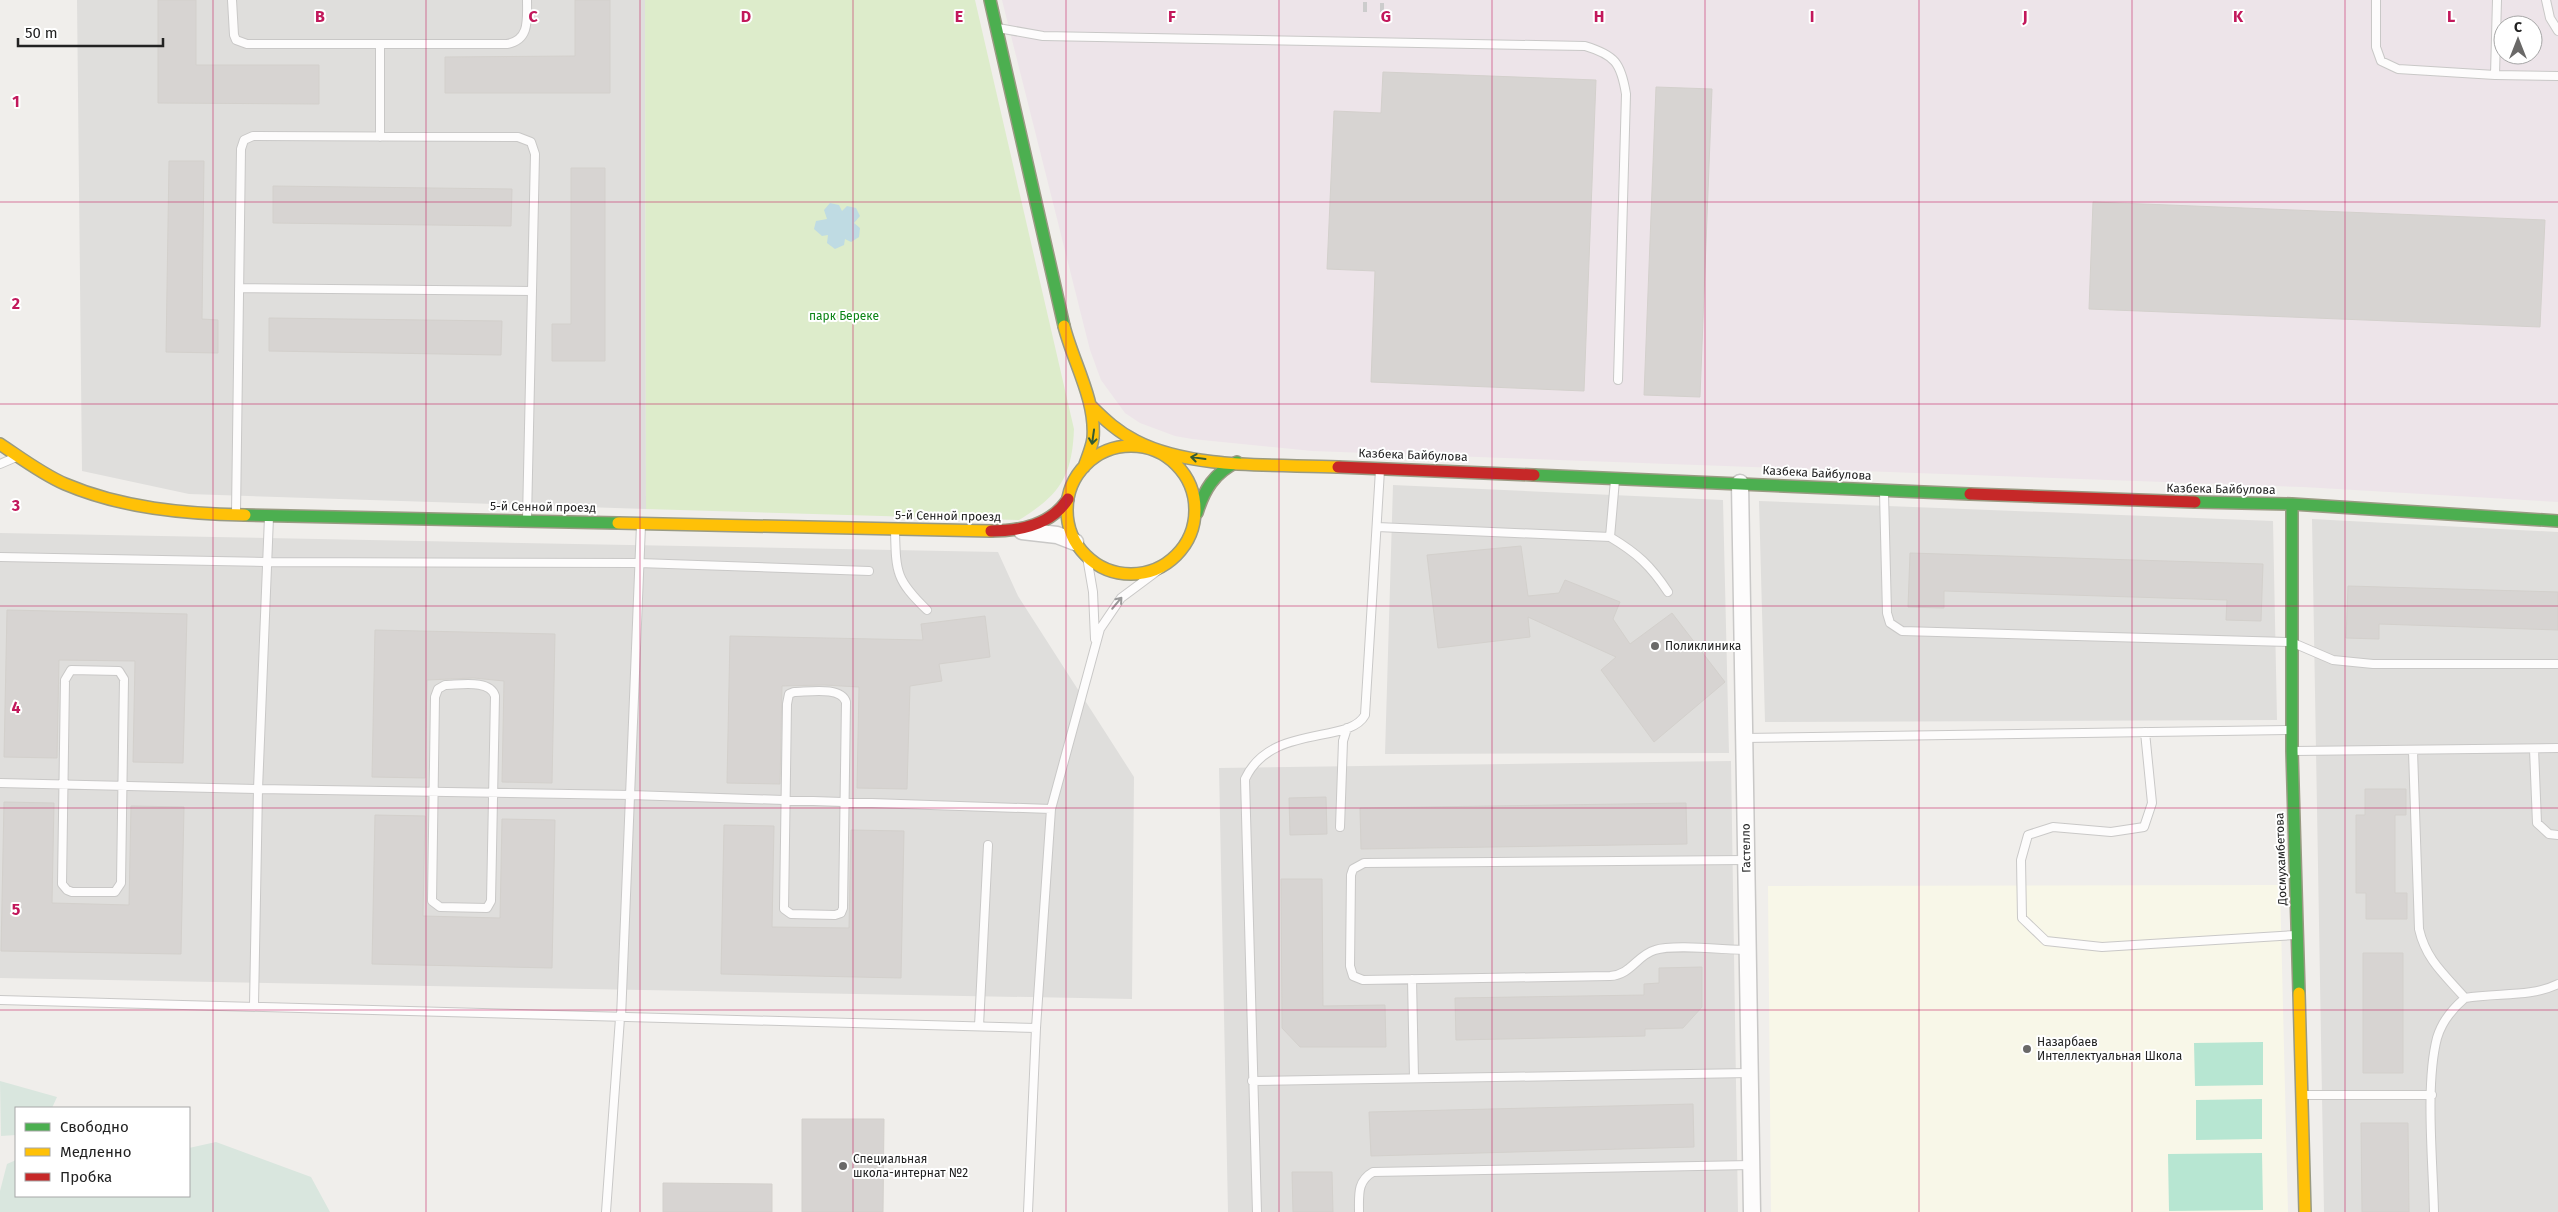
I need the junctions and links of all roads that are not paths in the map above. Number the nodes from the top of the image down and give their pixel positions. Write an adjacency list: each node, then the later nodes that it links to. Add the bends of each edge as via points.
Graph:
1 (232, 0): 9 (lane, via 232,30 241,43)
2 (527, 0): 9 (lane, via 526,31 516,42)
3 (990, 0): 7 (street)
4 (2376, 0): 10 (lane, via 2376,46 2381,61 2398,70)
5 (2497, 0): 10 (lane)
6 (2546, 0): 8 (lane, via 2550,18)
7 (996, 28): 15 (lane, via 1043,36 1584,46 1604,52 1617,62 1626,94); 16 (street, via 1070,351)
8 (2558, 31)
9 (380, 44): 12 (lane)
10 (2495, 75): 11 (lane)
11 (2558, 76)
12 (380, 136): 13 (lane, via 253,136 244,140 241,150); 14 (lane, via 518,136 531,142 535,154)
13 (239, 288): 14 (lane); 29 (lane)
14 (532, 291): 32 (lane)
15 (1618, 380)
16 (1091, 406): 18 (street, Казбека Байбулова, via 1115,430); 22 (street, one-way to 22, via 1094,432)
17 (0, 444): 19 (street, 5-й Сенной проезд)
18 (1158, 452): 20 (street, Казбека Байбулова, one-way to 18); 22 (street, via 1139,446 1119,447 1100,454); 31 (street, via 1175,463 1188,479)
19 (19, 456): 21 (lane); 29 (street, 5-й Сенной проезд, via 66,483 110,499 156,510)
20 (1237, 462): 23 (street, Казбека Байбулова); 31 (street, via 1218,471 1210,481)
21 (0, 464)
22 (1084, 467): 27 (street, via 1073,482)
23 (1380, 467): 24 (street, Казбека Байбулова); 35 (lane)
24 (1616, 478): 25 (street, Казбека Байбулова); 38 (lane)
25 (1740, 483): 26 (street, Казбека Байбулова); 54 (street, Гастелло)
26 (1884, 490): 28 (street, Казбека Байбулова); 48 (lane, via 1887,613 1890,623 1902,631)
27 (1068, 499): 37 (street, 5-й Сенной проезд, via 1047,520); 39 (street, via 1068,522)
28 (2292, 504): 33 (street, Казбека Байбулова); 48 (street, Досмухамбетова)
29 (236, 515): 30 (street, 5-й Сенной проезд)
30 (269, 515): 32 (street, 5-й Сенной проезд); 42 (lane)
31 (1195, 517): 44 (street, via 1186,546)
32 (526, 520): 34 (street, 5-й Сенной проезд)
33 (2558, 521)
34 (641, 522): 36 (street, 5-й Сенной проезд); 43 (lane)
35 (1378, 527): 38 (lane); 51 (lane, via 1365,715)
36 (895, 528): 37 (street, 5-й Сенной проезд); 47 (lane, via 899,577 906,590)
37 (1012, 531): 39 (street, via 1057,535)
38 (1610, 537): 46 (lane, via 1652,567)
39 (1075, 542): 41 (street)
40 (0, 557): 42 (lane)
41 (1087, 557): 44 (street, via 1104,569 1124,574 1144,573); 49 (lane, via 1093,592)
42 (265, 562): 43 (lane); 62 (lane)
43 (639, 563): 45 (lane); 65 (lane)
44 (1164, 566): 49 (lane, one-way to 44, via 1104,620 1121,598)
45 (869, 571)
46 (1668, 592)
47 (927, 610)
48 (2291, 642): 50 (lane, via 2333,660 2373,664); 52 (street, Досмухамбетова)
49 (1095, 646): 68 (lane)
50 (2558, 664)
51 (1347, 728): 69 (lane, via 1343,741); 85 (lane, via 1278,746 1262,755 1245,779)
52 (2292, 730): 53 (lane); 57 (street, Досмухамбетова)
53 (2146, 732): 54 (lane); 73 (lane, via 2152,803 2144,827 2111,832 2053,827 2028,835 2021,860 2022,918 2046,940 2102,947)
54 (1744, 738): 72 (street, Гастелло)
55 (2558, 748): 56 (lane)
56 (2534, 749): 58 (lane); 70 (lane, via 2538,823 2549,834)
57 (2292, 751): 58 (lane); 73 (street, Досмухамбетова)
58 (2413, 752): 77 (lane, via 2419,929 2423,947 2431,960)
59 (0, 783): 60 (lane)
60 (63, 784): 61 (lane); 61 (lane, via 62,880 64,888 72,892 115,892 120,887); 61 (lane, via 66,676 71,670 115,670 122,672 124,679)
61 (123, 786): 62 (lane)
62 (258, 789): 63 (lane); 79 (lane)
63 (434, 793): 64 (lane); 64 (lane, via 436,693 445,685 492,689); 64 (lane, via 434,904 440,907 484,908 490,904)
64 (493, 794): 65 (lane)
65 (631, 795): 66 (lane); 80 (lane)
66 (786, 800): 67 (lane); 67 (lane, via 789,694 837,693 846,702); 67 (lane, via 784,906 791,914 835,915 843,910)
67 (845, 802): 68 (lane)
68 (1051, 809): 82 (lane)
69 (1340, 827)
70 (2558, 835)
71 (988, 845): 81 (lane)
72 (1746, 860): 74 (street, Гастелло); 75 (lane, via 1358,865 1353,869 1350,880 1351,972 1363,980)
73 (2298, 934): 86 (street, Досмухамбетова)
74 (1748, 950): 75 (lane, via 1656,950 1641,958 1624,974 1616,976); 83 (street, Гастелло)
75 (1412, 979): 84 (lane)
76 (2558, 984): 77 (lane, via 2544,991 2525,994 2485,994)
77 (2465, 998): 87 (lane, via 2453,1008 2438,1037)
78 (0, 1000): 79 (lane)
79 (254, 1005): 80 (lane)
80 (620, 1018): 81 (lane); 89 (lane)
81 (979, 1026): 82 (lane)
82 (1036, 1028): 90 (lane)
83 (1750, 1073): 84 (lane); 88 (street, Гастелло)
84 (1414, 1078): 85 (lane)
85 (1252, 1081): 91 (lane)
86 (2302, 1095): 87 (lane); 94 (street, Досмухамбетова)
87 (2432, 1095): 95 (lane)
88 (1751, 1165): 92 (lane, via 1382,1172 1365,1177 1361,1183); 93 (street, Гастелло)
89 (606, 1212)
90 (1028, 1212)
91 (1258, 1212)
92 (1359, 1212)
93 (1752, 1212)
94 (2304, 1212)
95 (2434, 1212)

